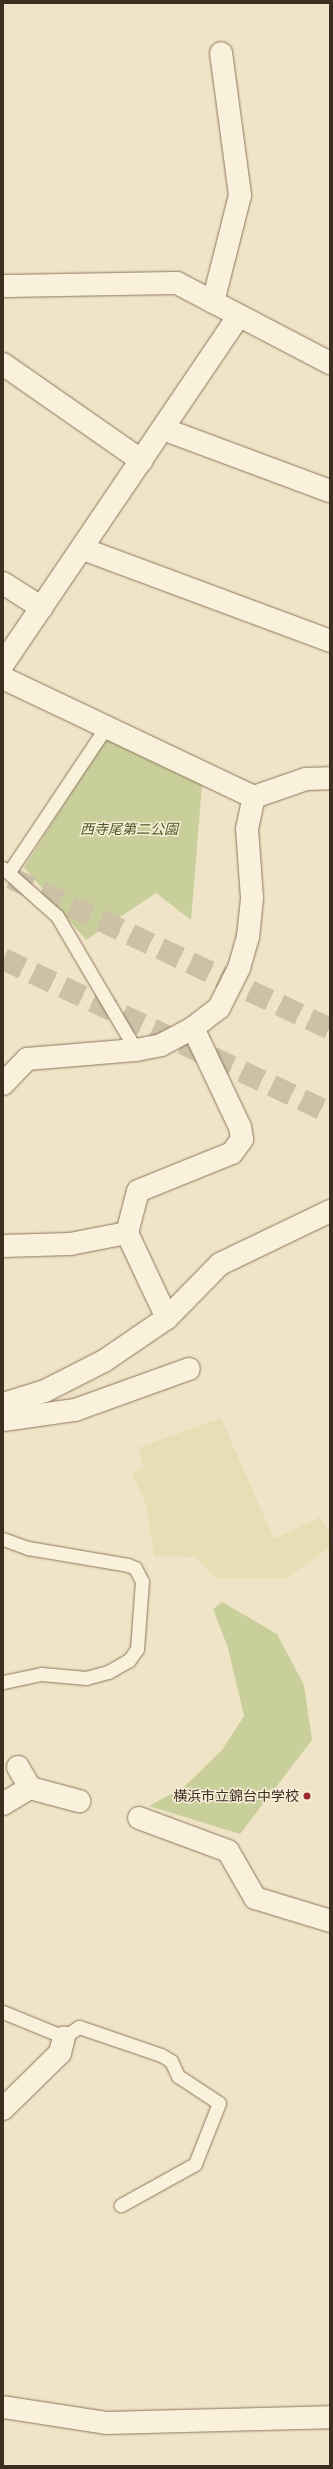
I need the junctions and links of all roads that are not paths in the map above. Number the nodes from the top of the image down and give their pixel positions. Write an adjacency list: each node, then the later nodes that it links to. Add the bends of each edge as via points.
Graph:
1 (221, 54): 3 (street, via 240,195)
2 (3, 286): 3 (street, via 177,282)
3 (213, 302): 4 (street)
4 (240, 316): 5 (street); 7 (street)
5 (330, 363)
6 (3, 364): 8 (street)
7 (164, 429): 8 (street); 9 (street)
8 (142, 461): 10 (street)
9 (330, 491)
10 (83, 549): 12 (street); 13 (street)
11 (3, 583): 12 (street)
12 (42, 608): 14 (street)
13 (330, 641)
14 (3, 664)
15 (3, 678): 16 (street)
16 (106, 727): 18 (street); 19 (lane)
17 (330, 778): 18 (street, via 306,779)
18 (254, 797): 20 (street, via 247,829 252,898 248,937 240,968 219,1008)
19 (6, 870): 21 (lane, via 57,916)
20 (193, 1028): 21 (street, via 161,1045); 24 (street, via 240,1127 242,1139 232,1153 138,1191)
21 (136, 1050): 22 (street, via 27,1059)
22 (3, 1084)
23 (330, 1211): 26 (street, via 220,1264)
24 (126, 1233): 25 (street, via 70,1244); 26 (street)
25 (3, 1246)
26 (168, 1318): 28 (street, via 104,1361 45,1392)
27 (189, 1369): 29 (street, via 75,1410)
28 (3, 1404)
29 (3, 1420)
30 (3, 1539): 31 (lane, via 28,1548 128,1565 135,1568 142,1581 137,1649 129,1660 108,1672 86,1678 41,1674)
31 (3, 1682)
32 (18, 1767): 33 (street)
33 (30, 1788): 34 (street); 35 (street)
34 (79, 1801)
35 (3, 1804)
36 (139, 1818): 37 (street, via 228,1851 255,1898)
37 (330, 1921)
38 (3, 2012): 39 (lane)
39 (64, 2037): 40 (street, via 60,2053); 41 (lane, via 79,2027 161,2055 171,2061 178,2076 220,2103 195,2164)
40 (3, 2109)
41 (121, 2206)
42 (3, 2407): 43 (street, via 106,2423)
43 (330, 2417)

